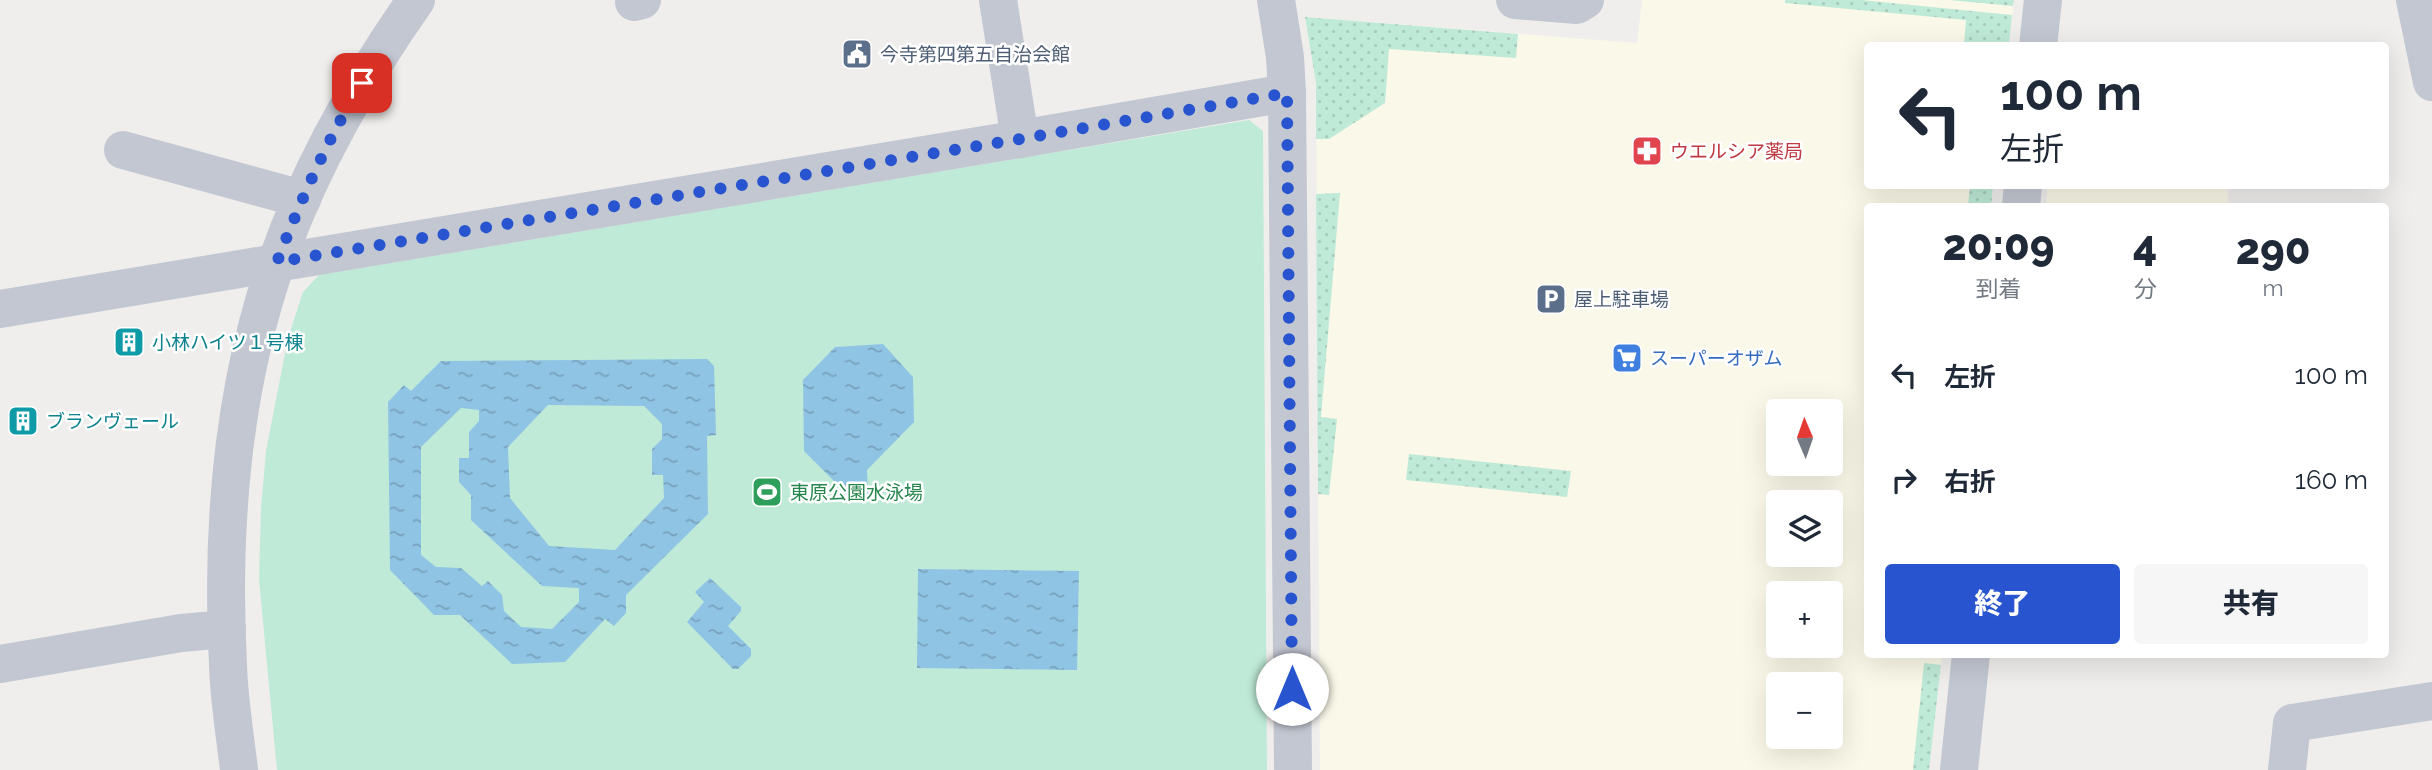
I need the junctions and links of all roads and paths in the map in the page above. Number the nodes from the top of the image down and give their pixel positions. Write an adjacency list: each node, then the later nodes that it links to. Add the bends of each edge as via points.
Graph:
1 (416, 0): 13 (street, via 349,103)
2 (998, 0): 11 (street)
3 (1276, 0): 10 (street)
4 (1515, 0): 5 (street, via 1577,5)
5 (1585, 0)
6 (2043, 0): 8 (street)
7 (2415, 0): 9 (street)
8 (2038, 42)
9 (2432, 82)
10 (1287, 93): 11 (street); 21 (street)
11 (1020, 139): 14 (street)
12 (123, 150): 13 (street)
13 (302, 199): 14 (street)
14 (277, 262): 15 (street); 16 (street, via 249,362 231,468)
15 (0, 309)
16 (227, 629): 18 (street); 20 (street)
17 (1971, 658): 22 (street)
18 (0, 664)
19 (2432, 701): 23 (street, via 2292,723)
20 (239, 770)
21 (1293, 770)
22 (1959, 770)
23 (2287, 770)

